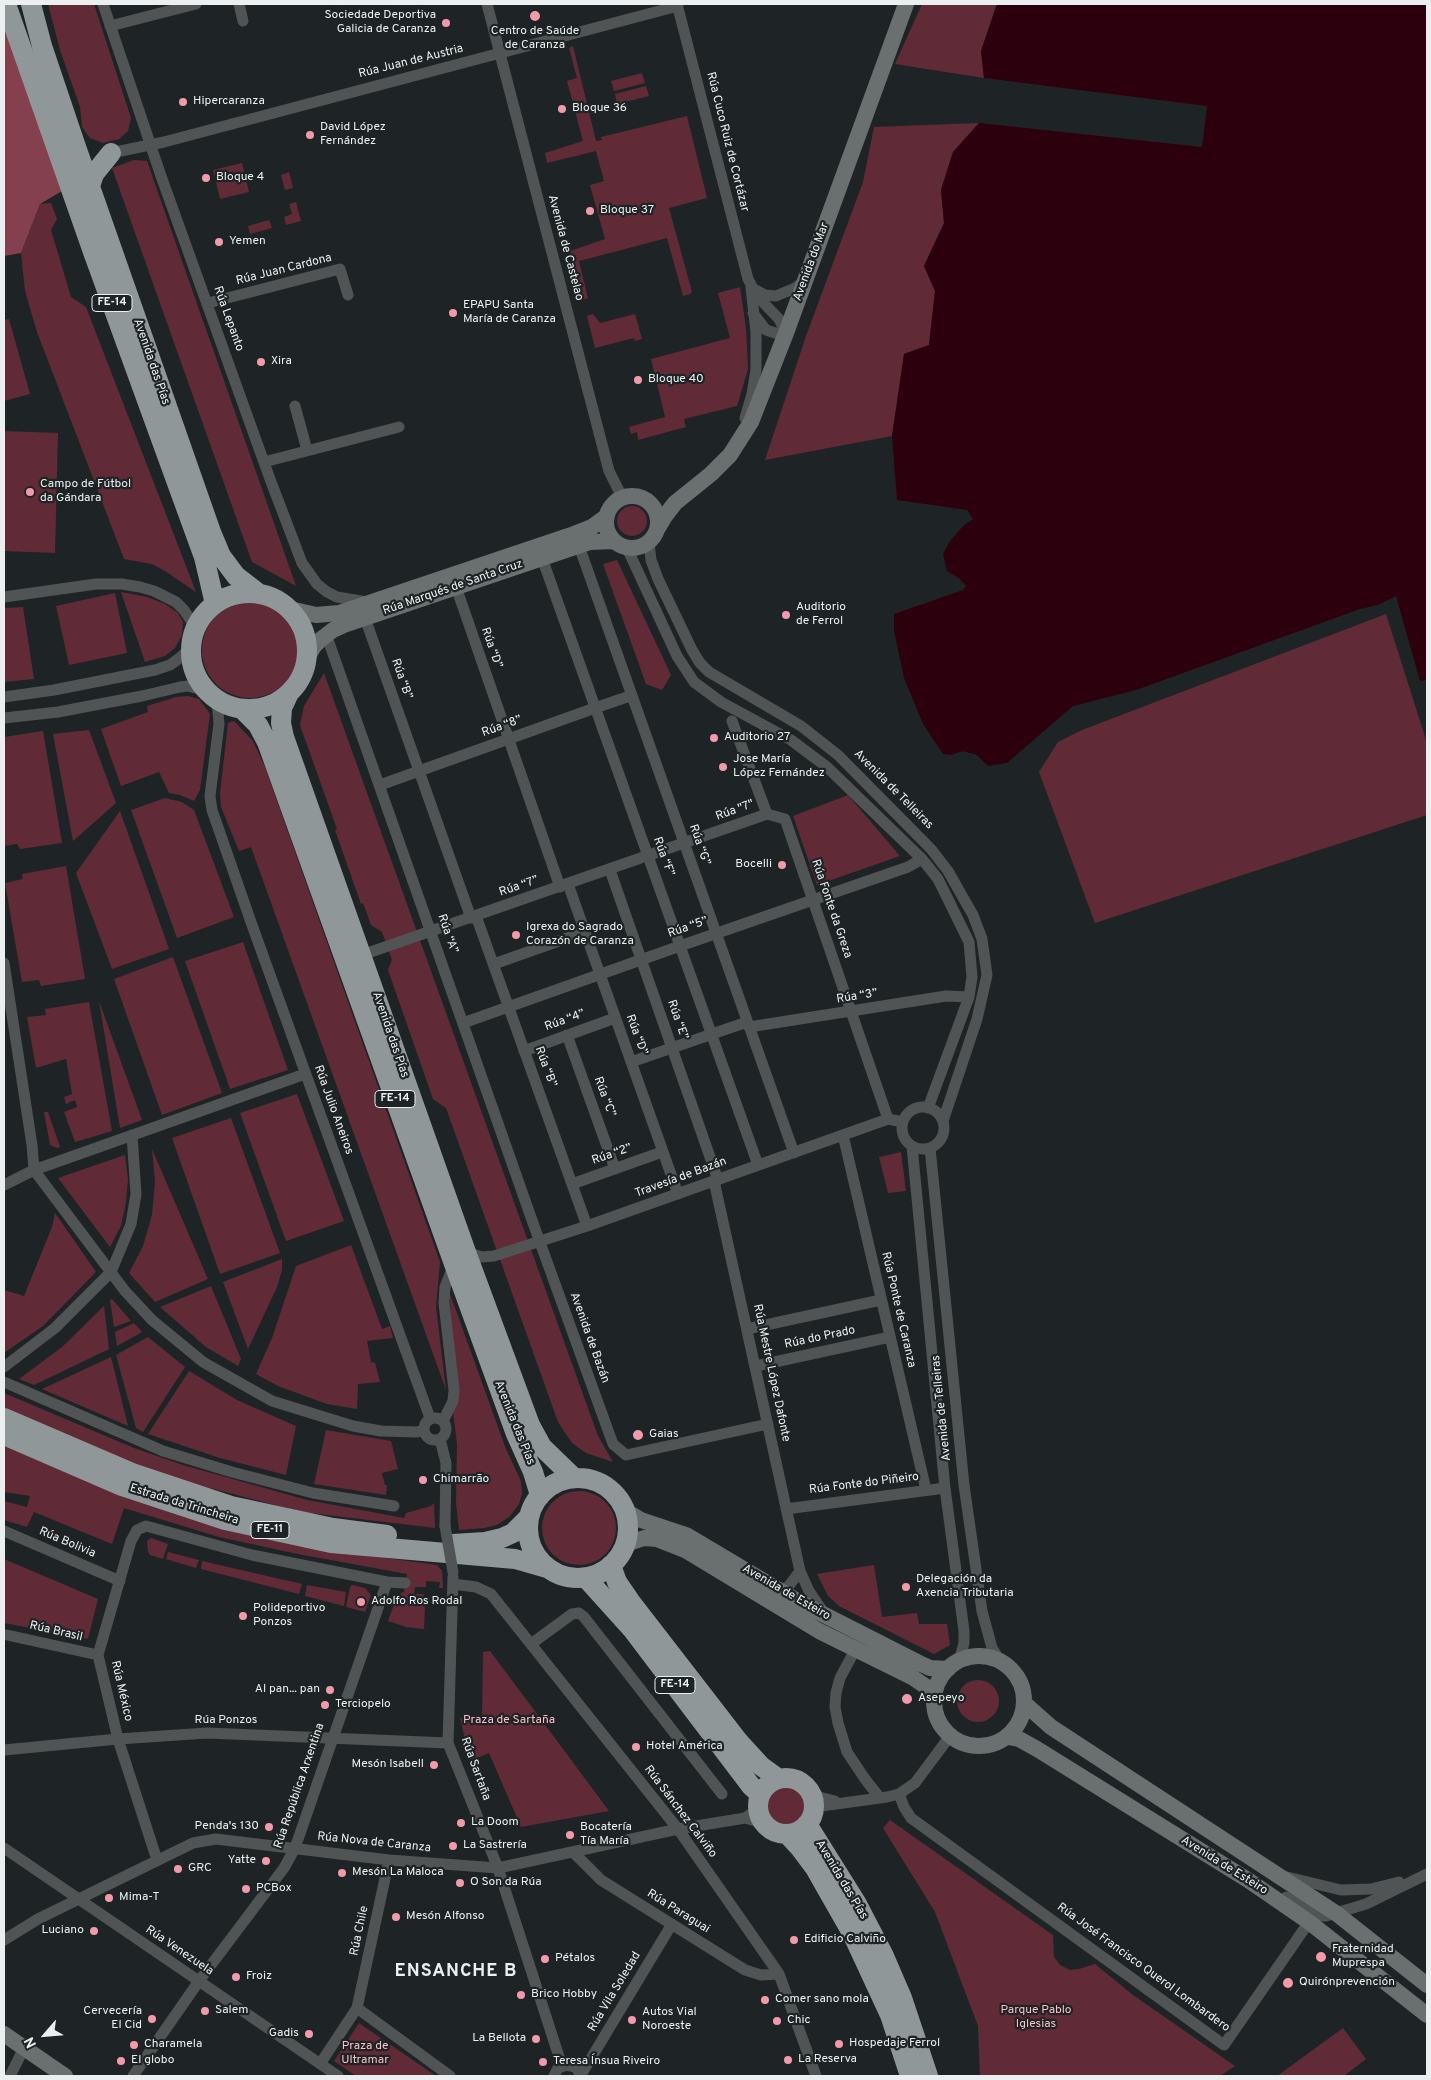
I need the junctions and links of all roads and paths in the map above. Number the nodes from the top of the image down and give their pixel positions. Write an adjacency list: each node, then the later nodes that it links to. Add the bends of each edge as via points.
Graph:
1 (6, 4): 39 (highway, Avenida das Pías / FE-14, via 204,557)
2 (31, 4): 12 (highway, Avenida das Pías / FE-14)
3 (102, 4): 10 (street, Rúa Lepanto)
4 (196, 4): 10 (street)
5 (239, 4): 9 (street)
6 (487, 4): 11 (street, Avenida de Castelao)
7 (906, 4): 16 (main road, Avenida do Mar)
8 (677, 5): 11 (street, Rúa Juan de Austria); 17 (street, Rúa Cuco Ruiz de Cortázar)
9 (243, 21)
10 (110, 26): 13 (street, Rúa Lepanto)
11 (499, 54): 13 (street, Rúa Juan de Austria); 28 (street, Avenida de Castelao, via 609,471)
12 (75, 144): 14 (highway); 15 (highway, Avenida das Pías / FE-14)
13 (150, 144): 14 (street, Rúa Juan de Austria); 19 (street, Rúa Lepanto)
14 (111, 153): 15 (highway, via 94,174)
15 (90, 186): 37 (highway, Avenida das Pías / FE-14, via 211,532 221,556 236,576)
16 (805, 280): 17 (street, via 776,296 765,295); 21 (main road, Avenida do Mar)
17 (751, 286): 20 (street); 21 (street, via 779,319)
18 (348, 296): 19 (street, Rúa Juan Cardona, via 340,269)
19 (208, 303): 26 (street, Rúa Lepanto)
20 (753, 314): 21 (street, via 766,330); 24 (street, via 756,370)
21 (786, 333): 24 (main road, Avenida do Mar, via 758,406)
22 (295, 406): 25 (street)
23 (400, 427): 25 (street)
24 (737, 446): 27 (main road, Avenida do Mar, via 712,474)
25 (306, 450): 26 (street)
26 (264, 462): 41 (street, Rúa Lepanto, via 308,574 316,584)
27 (682, 496): 29 (main road, Avenida do Mar, via 662,501); 31 (main road, Avenida do Mar)
28 (622, 497): 29 (main road, via 635,495); 30 (main road)
29 (648, 500): 31 (main road, via 657,512)
30 (606, 516): 33 (main road, via 607,530); 41 (main road, Rúa Marqués de Santa Cruz, via 592,527)
31 (658, 528): 32 (main road)
32 (649, 543): 33 (main road, via 639,548); 87 (street, Avenida de Telleiras, via 658,579 692,650 705,668 801,726 838,755 931,848 973,915 982,939 987,975 977,1019)
33 (620, 544): 34 (main road, Rúa Marqués de Santa Cruz, via 597,541); 59 (street, via 677,656 694,682 721,702 791,740 827,767)
34 (579, 546): 35 (main road, Rúa Marqués de Santa Cruz); 48 (street, Rúa “G”)
35 (542, 558): 36 (main road, Rúa Marqués de Santa Cruz); 49 (street, Rúa “F”)
36 (456, 587): 41 (main road, Rúa Marqués de Santa Cruz); 53 (street, Rúa “D”)
37 (258, 593): 39 (highway, via 235,594); 40 (highway)
38 (4, 597): 43 (street, via 96,584 140,586 176,602 184,610)
39 (215, 604): 43 (highway, via 201,618)
40 (290, 609): 41 (main road, Rúa Marqués de Santa Cruz, via 307,614); 44 (highway, via 303,629 308,650)
41 (368, 610): 42 (main road, Rúa Marqués de Santa Cruz); 54 (street, Rúa “B”)
42 (326, 634): 44 (main road, Rúa Marqués de Santa Cruz); 55 (street, Rúa “A”)
43 (194, 637): 46 (highway, via 195,670); 47 (street, via 176,661 155,670 63,689)
44 (306, 660): 45 (highway, via 298,682)
45 (289, 693): 50 (highway, via 267,706); 68 (highway, Avenida das Pías / FE-14, via 282,708 284,737)
46 (212, 695): 50 (highway); 51 (street, via 188,686 58,712); 84 (street, Rúa Julio Aneiros, via 219,724 210,796 212,810)
47 (4, 697)
48 (633, 698): 49 (street, Rúa “8”); 57 (street, Rúa “G”)
49 (595, 708): 53 (street, Rúa “8”); 58 (street, Rúa “F”)
50 (242, 709): 104 (highway, Avenida das Pías / FE-14, via 258,725 268,742)
51 (4, 718)
52 (732, 721): 56 (street)
53 (508, 739): 54 (street, Rúa “8”); 61 (street, Rúa “D”)
54 (418, 771): 55 (street, Rúa “8”); 63 (street, Rúa “B”)
55 (380, 785): 64 (street, Rúa “A”)
56 (767, 814): 57 (street, Rúa "7"); 62 (street, Rúa Fonte da Greza, via 785,820)
57 (684, 844): 58 (street, Rúa “7”); 66 (street, Rúa “G”)
58 (648, 856): 60 (street, Rúa “7”); 67 (street, Rúa “F”)
59 (922, 859): 62 (street, Rúa “5”, via 908,867); 73 (street, via 938,879 969,942 972,977)
60 (610, 870): 61 (street, Rúa “7”); 69 (street, Rúa “E”)
61 (564, 886): 63 (street, Rúa “7”); 65 (street, Rúa “D”)
62 (814, 900): 66 (street, Rúa “5”); 75 (street, Rúa Fonte da Greza)
63 (474, 917): 64 (street, Rúa “7”); 71 (street, Rúa “B”)
64 (432, 932): 68 (street, Rúa “7”); 77 (street, Rúa “A”)
65 (584, 932): 71 (street); 72 (street, Rúa “D”)
66 (716, 933): 67 (street, Rúa “5”); 78 (street, Rúa “G”)
67 (680, 946): 69 (street, Rúa “5”); 79 (street, Rúa “F”)
68 (362, 955): 104 (highway, Avenida das Pías / FE-14)
69 (642, 960): 72 (street, Rúa “5”); 81 (street, Rúa “E”)
70 (4, 963): 97 (street)
71 (494, 964): 74 (street, Rúa “B”)
72 (600, 974): 74 (street, Rúa “5”); 76 (street, Rúa “D”)
73 (969, 997): 75 (street, Rúa “3”, via 946,996); 85 (street)
74 (509, 1007): 77 (street, Rúa “5”); 82 (street, Rúa “B”)
75 (851, 1011): 78 (street, Rúa “3”); 86 (street, Rúa Fonte da Greza)
76 (615, 1018): 80 (street, Rúa “4”); 83 (street, Rúa “D”)
77 (463, 1023): 103 (street, Rúa “A”)
78 (748, 1025): 79 (street, Rúa “3”); 94 (street, Rúa “G”)
79 (711, 1034): 81 (street, Rúa “3”); 95 (street, Rúa “F”)
80 (567, 1035): 82 (street, Rúa “4”); 96 (street, Rúa “C”)
81 (672, 1047): 83 (street, Rúa “3”); 98 (street, Rúa “E”)
82 (524, 1051): 99 (street, Rúa “B”)
83 (631, 1062): 93 (street, Rúa “D”)
84 (305, 1074): 89 (street); 113 (street, Rúa Julio Aneiros)
85 (928, 1108): 87 (street); 88 (street, via 916,1108)
86 (888, 1119): 88 (street); 90 (street, Travesía de Bazán)
87 (943, 1121): 92 (street, via 940,1140)
88 (903, 1122): 91 (street, via 903,1136)
89 (132, 1135): 97 (street); 105 (street, via 136,1194 131,1224)
90 (843, 1136): 94 (street, Travesía de Bazán); 106 (street, Rúa Ponte de Caranza)
91 (912, 1146): 92 (street); 120 (street, Avenida de Telleiras)
92 (930, 1148): 143 (street, Avenida de Telleiras, via 964,1485 982,1611 992,1648)
93 (662, 1152): 96 (street, Rúa “2”); 101 (street, Rúa “D”)
94 (794, 1153): 95 (street, Travesía de Bazán)
95 (758, 1165): 98 (street, Travesía de Bazán)
96 (615, 1169): 99 (street, Rúa “2”)
97 (34, 1170): 100 (street); 105 (street)
98 (716, 1180): 101 (street, Travesía de Bazán); 107 (street, Rúa Mestre López Dafonte)
99 (572, 1184): 102 (street, Rúa “B”)
100 (4, 1185)
101 (678, 1194): 102 (street, Travesía de Bazán)
102 (587, 1226): 103 (street, Travesía de Bazán)
103 (540, 1242): 104 (street, Travesía de Bazán, via 488,1257); 115 (street, Avenida de Bazán, via 613,1444 626,1455)
104 (460, 1258): 114 (street, via 445,1287 454,1390 453,1401); 119 (highway, Avenida das Pías / FE-14, via 530,1425 542,1447); 122 (highway, Avenida das Pías / FE-14, via 516,1434)
105 (111, 1272): 110 (street, via 55,1328); 116 (street, via 147,1315 177,1342 203,1362 272,1401 353,1426 381,1431)
106 (881, 1300): 107 (street, Rúa do Prado); 108 (street, Rúa Ponte de Caranza)
107 (747, 1329): 109 (street, Rúa Mestre López Dafonte)
108 (890, 1337): 109 (street, Rúa do Prado); 121 (street, Rúa Ponte de Caranza)
109 (756, 1366): 115 (street, Rúa Mestre López Dafonte)
110 (4, 1367)
111 (4, 1382): 123 (street, via 163,1451 313,1493)
112 (4, 1418): 126 (highway, Estrada da Trincheira / FE-11, via 132,1473 231,1506 333,1528 462,1543 485,1542 513,1533)
113 (430, 1418): 114 (street); 116 (street)
114 (443, 1421): 118 (street, via 446,1432)
115 (768, 1424): 124 (street, Rúa Mestre López Dafonte)
116 (424, 1430): 118 (street, via 429,1438)
117 (4, 1435): 130 (highway, Estrada da Trincheira / FE-11, via 122,1486 225,1520 331,1543 515,1559)
118 (440, 1439): 132 (street, Rúa Sartaña, bridge, via 446,1463 445,1526)
119 (573, 1477): 122 (highway, via 549,1486); 125 (highway, via 599,1482 612,1490)
120 (945, 1488): 121 (street, Rúa Fonte do Piñeiro); 144 (street, Avenida de Telleiras, via 964,1631 964,1643)
121 (926, 1490): 124 (street, Rúa Fonte do Piñeiro)
122 (540, 1495): 126 (highway)
123 (394, 1506)
124 (786, 1508): 131 (street, Rúa Mestre López Dafonte)
125 (626, 1511): 128 (highway, via 629,1528); 137 (main road, Avenida de Esteiro, via 641,1520 686,1534)
126 (529, 1517): 130 (highway, via 528,1532 532,1546)
127 (4, 1531): 134 (street, Rúa Bolivia)
128 (626, 1544): 129 (highway); 141 (main road, Avenida de Esteiro, via 644,1538 674,1545)
129 (611, 1565): 133 (highway); 153 (highway, FE-14, via 630,1601 739,1742 761,1766)
130 (550, 1569): 133 (highway, via 563,1576)
131 (800, 1571): 137 (street, via 788,1587); 138 (street, Rúa Mestre López Dafonte)
132 (453, 1578): 140 (street, Rúa Sánchez Calviño, via 491,1594); 151 (street, Rúa Sartaña)
133 (586, 1578): 158 (highway, FE-14, via 632,1629 751,1786)
134 (120, 1581): 135 (street, Rúa México, via 131,1541 137,1530 146,1526 252,1555); 142 (street, Rúa México)
135 (387, 1582): 136 (street); 149 (street, Rúa República Arxentina)
136 (404, 1583)
137 (777, 1590): 138 (main road, Avenida de Esteiro)
138 (826, 1616): 144 (main road, Avenida de Esteiro, via 930,1668)
139 (7, 1635): 142 (street, Rúa Brasil)
140 (531, 1644): 154 (street, via 572,1614 584,1617); 159 (street, Rúa Sánchez Calviño)
141 (855, 1650): 145 (main road, Avenida de Esteiro, via 922,1683); 156 (street, via 840,1678 835,1707 847,1752)
142 (98, 1655): 150 (street, Rúa México)
143 (1000, 1661): 144 (main road, via 972,1657); 146 (main road, via 1018,1678)
144 (953, 1665): 145 (main road, via 938,1683)
145 (934, 1699): 147 (main road, via 941,1726)
146 (1024, 1703): 148 (main road, via 1022,1716); 168 (main road, Avenida de Esteiro, via 1051,1727)
147 (950, 1736): 148 (main road, via 967,1744 985,1746); 155 (street, via 915,1783)
148 (1008, 1737): 170 (main road, Avenida de Esteiro, via 1037,1749)
149 (332, 1738): 150 (street, Rúa Ponzos, via 206,1733); 151 (street, Rúa Ponzos); 162 (street, Rúa República Arxentina)
150 (118, 1739): 152 (street, Rúa Ponzos); 164 (street, Rúa México)
151 (448, 1742): 166 (street, Rúa Sartaña)
152 (4, 1750)
153 (779, 1778): 157 (highway, via 801,1783); 158 (highway, via 771,1782)
154 (722, 1794)
155 (899, 1794): 156 (street); 173 (street, Rúa José Francisco Querol Lombardero, via 908,1813 926,1828 1224,2045)
156 (880, 1798): 157 (street, via 844,1802 821,1799)
157 (811, 1809): 160 (highway, via 794,1833); 194 (highway, Avenida das Pías, via 883,1954 902,1998)
158 (757, 1811): 159 (street, Rúa Nova de Caranza); 160 (highway, via 772,1830)
159 (678, 1829): 163 (street, Rúa Nova de Caranza); 176 (street, Rúa Sánchez Calviño)
160 (787, 1834): 193 (highway, Avenida das Pías, via 815,1868 852,1933 890,2015)
161 (4, 1848): 171 (street, Rúa Venezuela)
162 (295, 1848): 164 (street, Rúa Nova de Caranza, via 216,1840 193,1843); 165 (street, Rúa Nova de Caranza); 177 (street, Rúa República Arxentina, via 284,1868)
163 (573, 1852): 166 (street, Rúa Nova de Caranza); 174 (street, Rúa Paraguai, via 601,1880)
164 (157, 1860): 171 (street, Rúa Nova de Caranza)
165 (389, 1860): 166 (street, Rúa Nova de Caranza); 179 (street, Rúa Chile)
166 (498, 1868): 184 (street, Rúa Sartaña)
167 (1427, 1874): 169 (street)
168 (1280, 1875): 169 (street, via 1341,1890 1371,1889); 172 (main road, Avenida de Esteiro)
169 (1416, 1878): 172 (street, via 1366,1904)
170 (1248, 1880): 172 (street, via 1272,1888 1319,1916); 173 (main road, Avenida de Esteiro)
171 (77, 1899): 175 (street, Rúa Nova de Caranza); 177 (street, Rúa Venezuela)
172 (1337, 1914): 178 (main road, Avenida de Esteiro)
173 (1309, 1922): 180 (main road, Avenida de Esteiro)
174 (672, 1924): 176 (street, Rúa Paraguai, via 745,1970 761,1975); 191 (street, Rúa Vila Soledad)
175 (4, 1940)
176 (779, 1974): 192 (street, Rúa Sánchez Calviño)
177 (199, 1982): 183 (street, Rúa Venezuela); 187 (street, Rúa República Arxentina)
178 (1427, 1985)
179 (357, 2008): 183 (street); 189 (street)
180 (1427, 2015)
181 (4, 2034): 182 (main road)
182 (24, 2048): 185 (street); 186 (main road)
183 (320, 2064): 188 (street, Rúa Venezuela)
184 (562, 2066): 190 (street); 191 (street, via 571,2065 579,2070)
185 (10, 2076)
186 (65, 2076)
187 (132, 2076)
188 (338, 2076)
189 (450, 2076)
190 (554, 2076)
191 (581, 2076)
192 (816, 2076)
193 (910, 2076)
194 (928, 2076)

